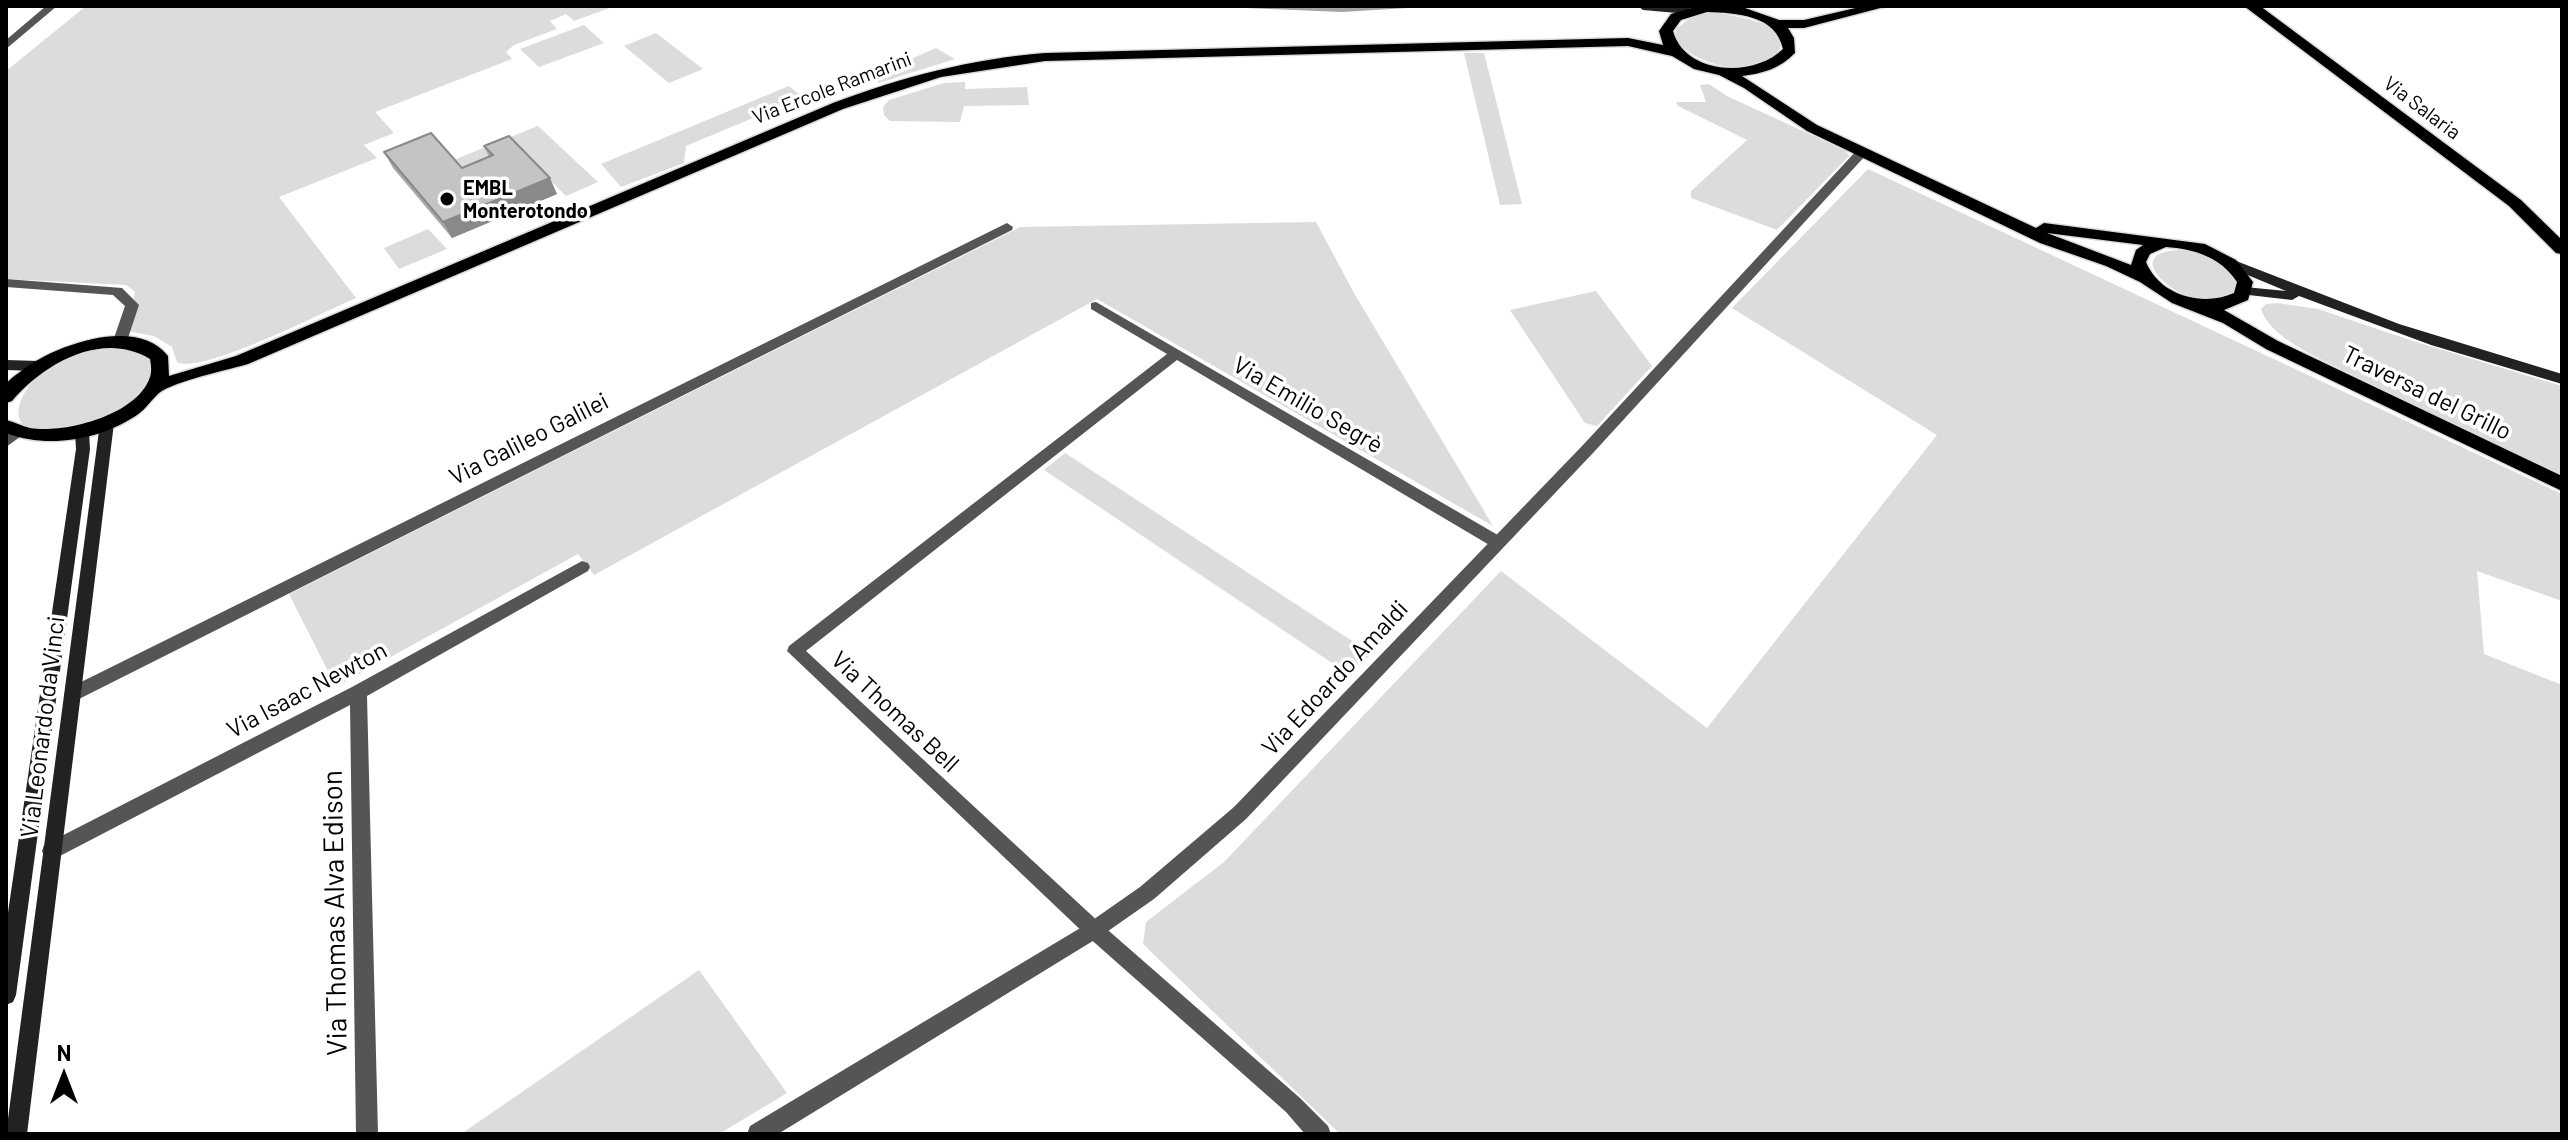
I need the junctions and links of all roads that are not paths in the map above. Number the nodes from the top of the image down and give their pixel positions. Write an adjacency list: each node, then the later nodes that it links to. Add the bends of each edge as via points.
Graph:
1 (52, 6): 9 (street)
2 (1642, 6): 5 (main road); 7 (main road, via 1660,17)
3 (1881, 6): 6 (main road, via 1804,24)
4 (2251, 6): 18 (main road, Via Salaria, via 2515,203)
5 (1689, 11): 6 (main road, via 1743,11); 7 (main road)
6 (1775, 24): 11 (main road, via 1785,32 1790,50 1786,59)
7 (1666, 30): 8 (main road, Via Ercole Ramarini); 10 (main road)
8 (1628, 42): 10 (main road, Via Ercole Ramarini); 32 (main road, Via Ercole Ramarini, via 1144,54 952,68 850,101 242,360)
9 (6, 46)
10 (1674, 52): 12 (main road)
11 (1767, 69): 12 (main road); 13 (main road, via 1761,83)
12 (1722, 71): 13 (main road)
13 (1772, 101): 14 (main road)
14 (1862, 152): 15 (main road); 40 (street, Via Edoardo Amaldi)
15 (2006, 219): 17 (main road, via 2068,233); 20 (main road)
16 (1007, 227): 43 (street, Via Galileo Galilei)
17 (2164, 242): 19 (main road, via 2199,246); 20 (main road, via 2141,250 2137,258)
18 (2562, 249)
19 (2231, 263): 22 (main road, Traversa del Grillo, via 2245,282); 23 (main road)
20 (2142, 277): 24 (main road, Traversa del Grillo, via 2163,294)
21 (6, 283): 26 (street, via 117,291 132,305)
22 (2241, 296): 23 (main road); 24 (main road, via 2225,305); 27 (main road, Traversa del Grillo, via 2243,318)
23 (2320, 302): 33 (main road)
24 (2194, 304): 27 (main road, Traversa del Grillo)
25 (1096, 306): 28 (street, Via Emilio Segrè)
26 (120, 341): 30 (main road, via 79,348); 31 (main road, via 150,348)
27 (2272, 345): 39 (main road, Traversa del Grillo)
28 (1176, 354): 40 (street, Via Emilio Segrè); 45 (street, Via Thomas Bell, via 795,651)
29 (6, 365): 30 (main road)
30 (39, 366): 35 (main road)
31 (162, 366): 32 (main road, Via Ercole Ramarini); 34 (main road)
32 (193, 373): 34 (main road, Via Ercole Ramarini)
33 (2562, 379)
34 (153, 389): 36 (main road)
35 (7, 393)
36 (107, 423): 37 (main road); 43 (main road, Via Leonardo da Vinci)
37 (82, 432): 38 (main road, via 56,438); 46 (main road, Via Leonardo da Vinci)
38 (10, 434)
39 (2562, 484)
40 (1497, 542): 45 (street, Via Edoardo Amaldi, via 1240,813 1147,893)
41 (582, 567): 42 (street, Via Isaac Newton)
42 (358, 692): 44 (street, Via Isaac Newton); 48 (street, Via Thomas Alva Edison)
43 (73, 694): 44 (main road, Via Leonardo da Vinci)
44 (51, 851): 47 (main road, Via Leonardo da Vinci)
45 (1094, 930): 49 (street, Via Edoardo Amaldi); 50 (street, Via Thomas Bell)
46 (6, 995)
47 (16, 1134)
48 (367, 1134)
49 (758, 1134)
50 (1320, 1134)

